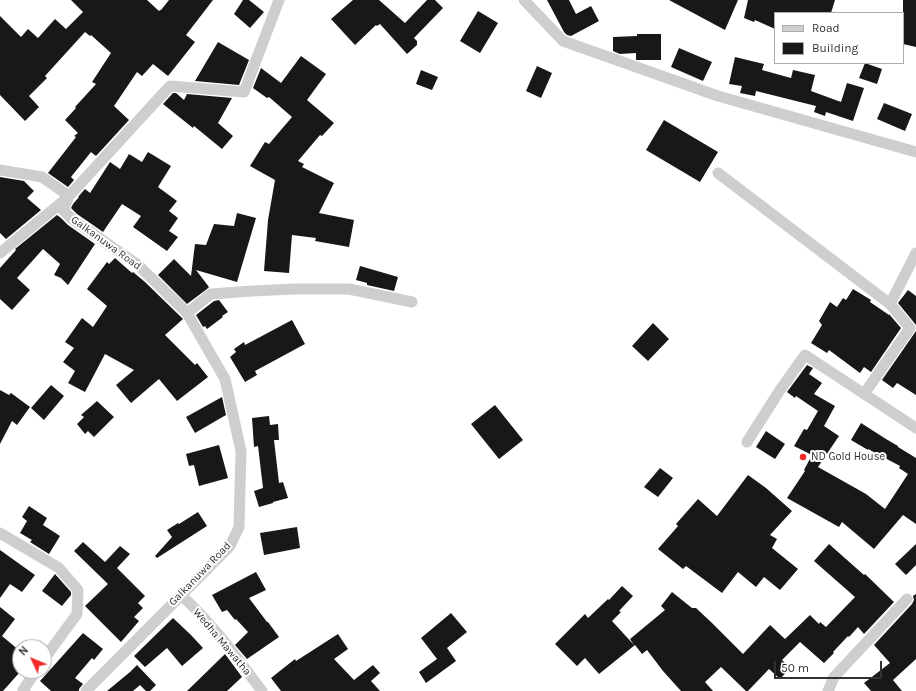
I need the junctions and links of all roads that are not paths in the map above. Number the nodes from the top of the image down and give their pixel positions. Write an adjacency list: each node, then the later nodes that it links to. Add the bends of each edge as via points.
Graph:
1 (279, 0): 6 (street, via 244,92 170,86)
2 (524, 0): 3 (street, via 563,41 718,96)
3 (916, 152)
4 (0, 170): 6 (street, via 42,178)
5 (718, 172): 10 (street)
6 (69, 196): 7 (street); 11 (street, Galkanuwa Road, via 63,210 72,219 138,265)
7 (0, 252)
8 (916, 253): 10 (street)
9 (412, 302): 11 (street, via 349,289 273,290 210,294)
10 (890, 304): 12 (street, via 910,328)
11 (187, 313): 16 (street, Galkanuwa Road, via 225,379 240,451 239,527 230,546)
12 (864, 394): 13 (street); 14 (street, via 805,355)
13 (916, 428)
14 (747, 442)
15 (0, 532): 18 (street, via 59,568 78,590 77,614)
16 (181, 595): 21 (street, Galkanuwa Road); 22 (street, Wedha Mawatha, via 229,648)
17 (907, 599): 23 (street, via 834,677)
18 (52, 648)
19 (31, 679): 20 (street)
20 (24, 691)
21 (86, 691)
22 (262, 691)
23 (828, 691)

